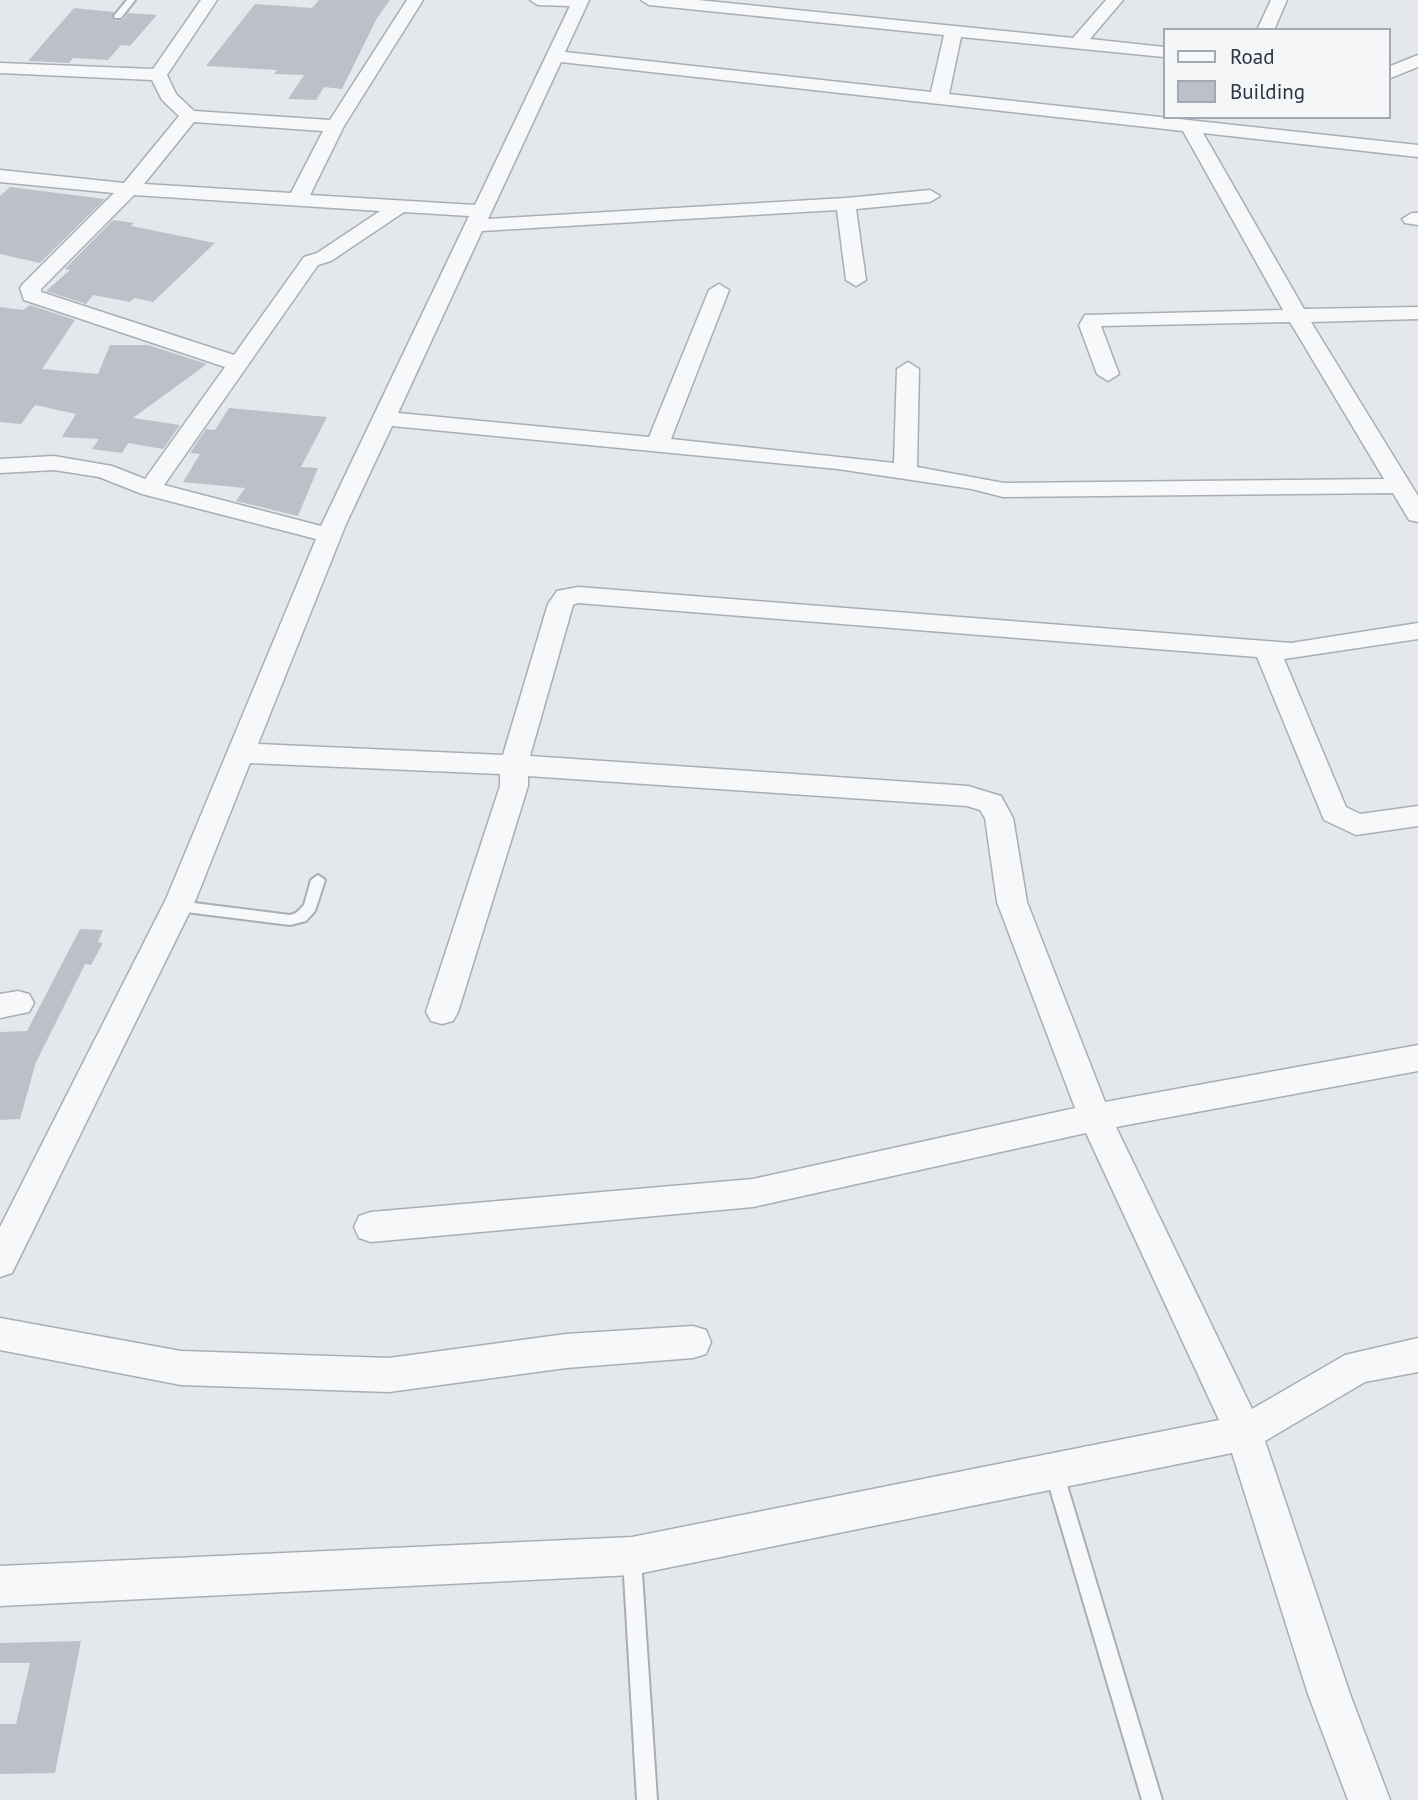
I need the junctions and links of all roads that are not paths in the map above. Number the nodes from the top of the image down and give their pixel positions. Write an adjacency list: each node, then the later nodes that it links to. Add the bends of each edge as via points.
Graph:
1 (131, 0): 9 (lane)
2 (209, 0): 18 (street)
3 (415, 0): 24 (street)
4 (538, 0): 8 (street)
5 (649, 0): 11 (street)
6 (1115, 0): 12 (street)
7 (1279, 0): 10 (street)
8 (581, 1): 14 (street)
9 (117, 16)
10 (1266, 28)
11 (954, 29): 12 (street); 21 (street)
12 (1078, 42): 13 (street)
13 (1162, 52)
14 (555, 56): 21 (street); 32 (street)
15 (1418, 60): 17 (street)
16 (0, 68): 18 (street)
17 (1390, 74)
18 (158, 75): 22 (street, via 168,96)
19 (1390, 75): 20 (street)
20 (1418, 80)
21 (939, 98): 23 (street)
22 (189, 117): 24 (street); 27 (street)
23 (1189, 125): 25 (street); 36 (street)
24 (335, 127): 29 (street)
25 (1418, 151)
26 (0, 176): 27 (street)
27 (129, 189): 29 (street); 37 (street, via 30,288 31,296)
28 (930, 196): 30 (street)
29 (298, 199): 31 (street)
30 (846, 204): 32 (street); 33 (street)
31 (398, 207): 32 (street); 37 (street, via 311,261)
32 (476, 219): 40 (street)
33 (856, 280)
34 (719, 290): 41 (street)
35 (1418, 313): 36 (street)
36 (1298, 317): 39 (street, via 1093,320 1090,325); 45 (street)
37 (239, 364): 46 (street)
38 (908, 369): 44 (street)
39 (1108, 374)
40 (383, 418): 41 (street); 48 (street)
41 (657, 444): 44 (street)
42 (0, 466): 46 (street, via 54,463 104,471)
43 (1418, 471): 45 (street)
44 (905, 472): 45 (street, via 1003,491)
45 (1395, 479): 47 (street)
46 (150, 489): 48 (street)
47 (1418, 515)
48 (330, 535): 51 (street)
49 (1418, 631): 50 (street, via 1307,650)
50 (1267, 649): 52 (street, via 578,595 566,597 561,604); 53 (street, via 1334,813 1356,825)
51 (240, 753): 52 (street); 55 (street)
52 (514, 765): 56 (street, via 514,786); 58 (street, via 968,796 991,803 999,818 1012,902)
53 (1418, 816)
54 (318, 880): 55 (lane, via 310,907 301,917 290,919)
55 (178, 905): 60 (street)
56 (442, 1012)
57 (1418, 1058): 58 (street)
58 (1095, 1117): 59 (street, via 753,1193); 64 (street)
59 (371, 1227)
60 (0, 1262)
61 (0, 1334): 62 (street, via 181,1368 389,1375 566,1351)
62 (693, 1342)
63 (1418, 1356): 64 (street, via 1358,1367)
64 (1244, 1433): 65 (street); 70 (street, via 1329,1694)
65 (1054, 1471): 66 (street); 69 (lane)
66 (632, 1556): 67 (street); 68 (lane)
67 (0, 1586)
68 (647, 1800)
69 (1152, 1800)
70 (1369, 1800)

